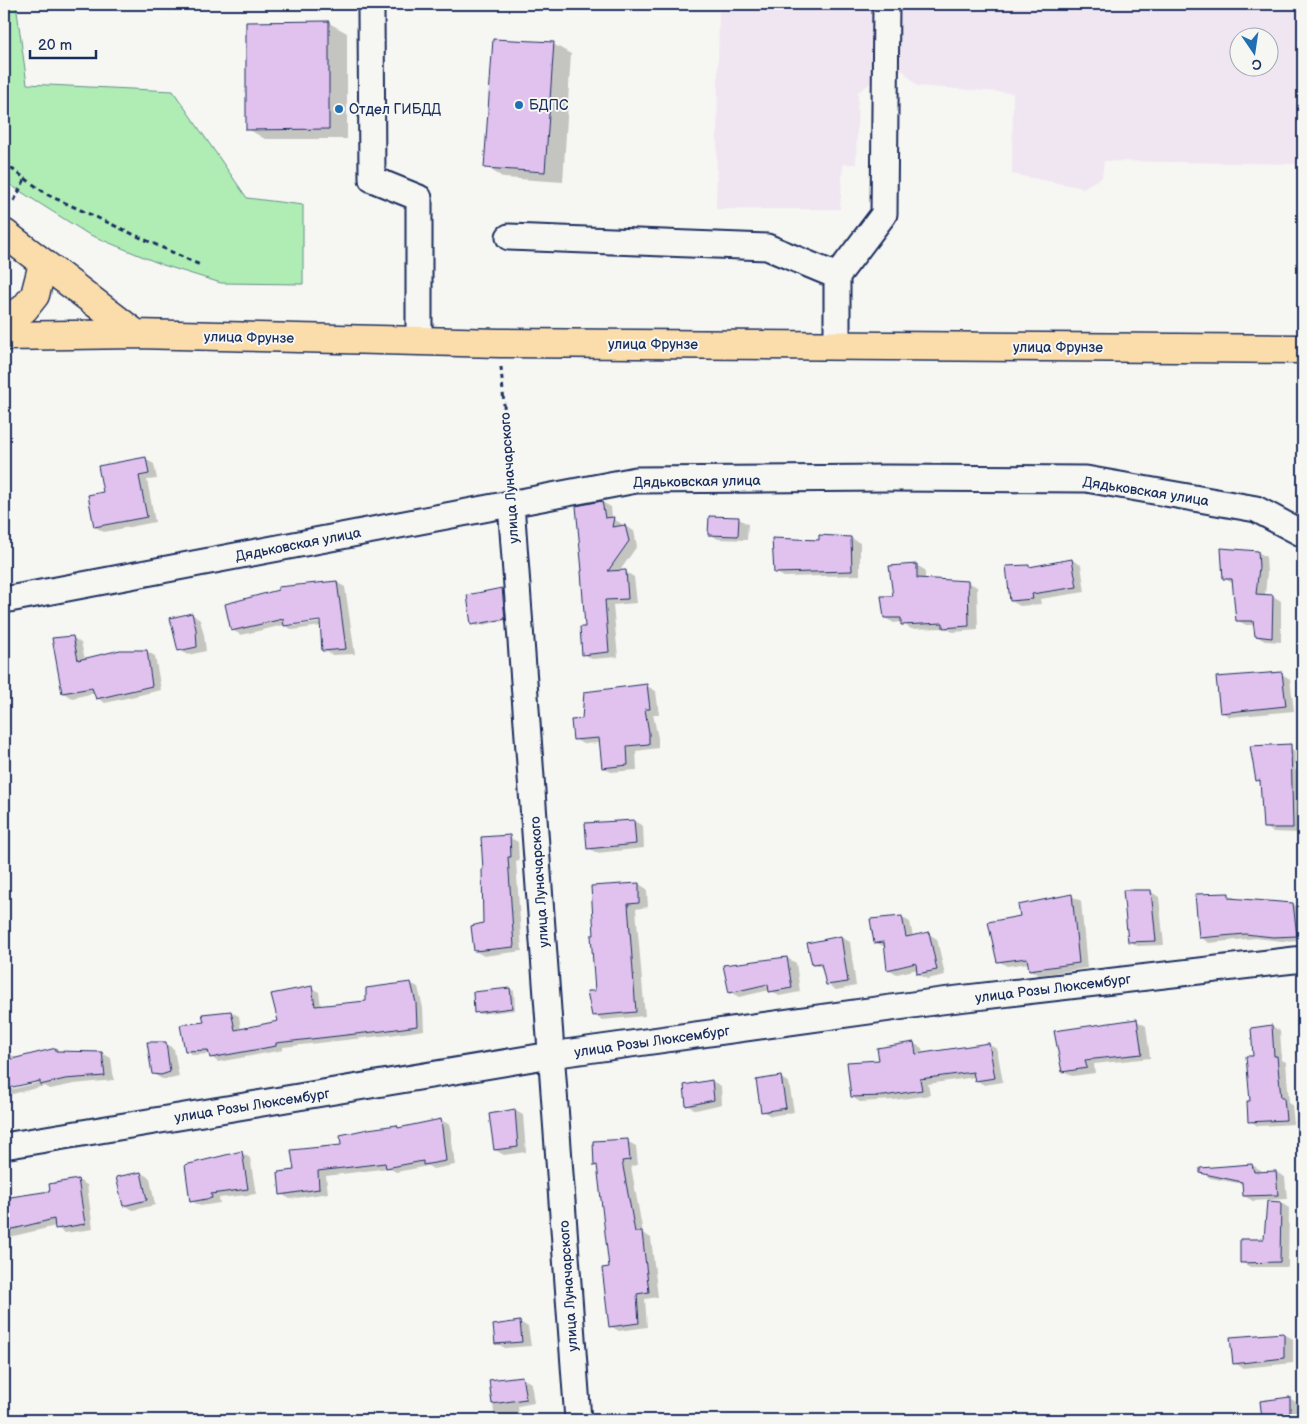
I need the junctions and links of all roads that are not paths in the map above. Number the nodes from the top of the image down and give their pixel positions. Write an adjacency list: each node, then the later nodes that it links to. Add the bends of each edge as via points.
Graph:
1 (886, 4): 6 (street, via 884,214)
2 (371, 10): 10 (street, via 372,179 419,198)
3 (4, 233): 5 (main road)
4 (509, 237): 6 (street, via 766,247)
5 (43, 264): 7 (main road, via 35,295 24,309); 8 (main road)
6 (837, 276): 11 (street)
7 (4, 320)
8 (136, 334): 9 (main road, улица Фрунзе); 10 (main road, улица Фрунзе)
9 (4, 336)
10 (419, 341): 11 (main road, улица Фрунзе)
11 (838, 346): 12 (main road, улица Фрунзе)
12 (1303, 349)
13 (511, 504): 14 (street, Дядьковская улица, via 636,480 1086,479 1256,509); 15 (street, Дядьковская улица); 17 (street, улица Луначарского)
14 (1303, 534)
15 (4, 600)
16 (1303, 959): 17 (street, улица Розы Люксембург, via 941,1001)
17 (551, 1055): 18 (street, улица Розы Люксембург); 19 (street, улица Луначарского)
18 (4, 1146)
19 (578, 1420)

